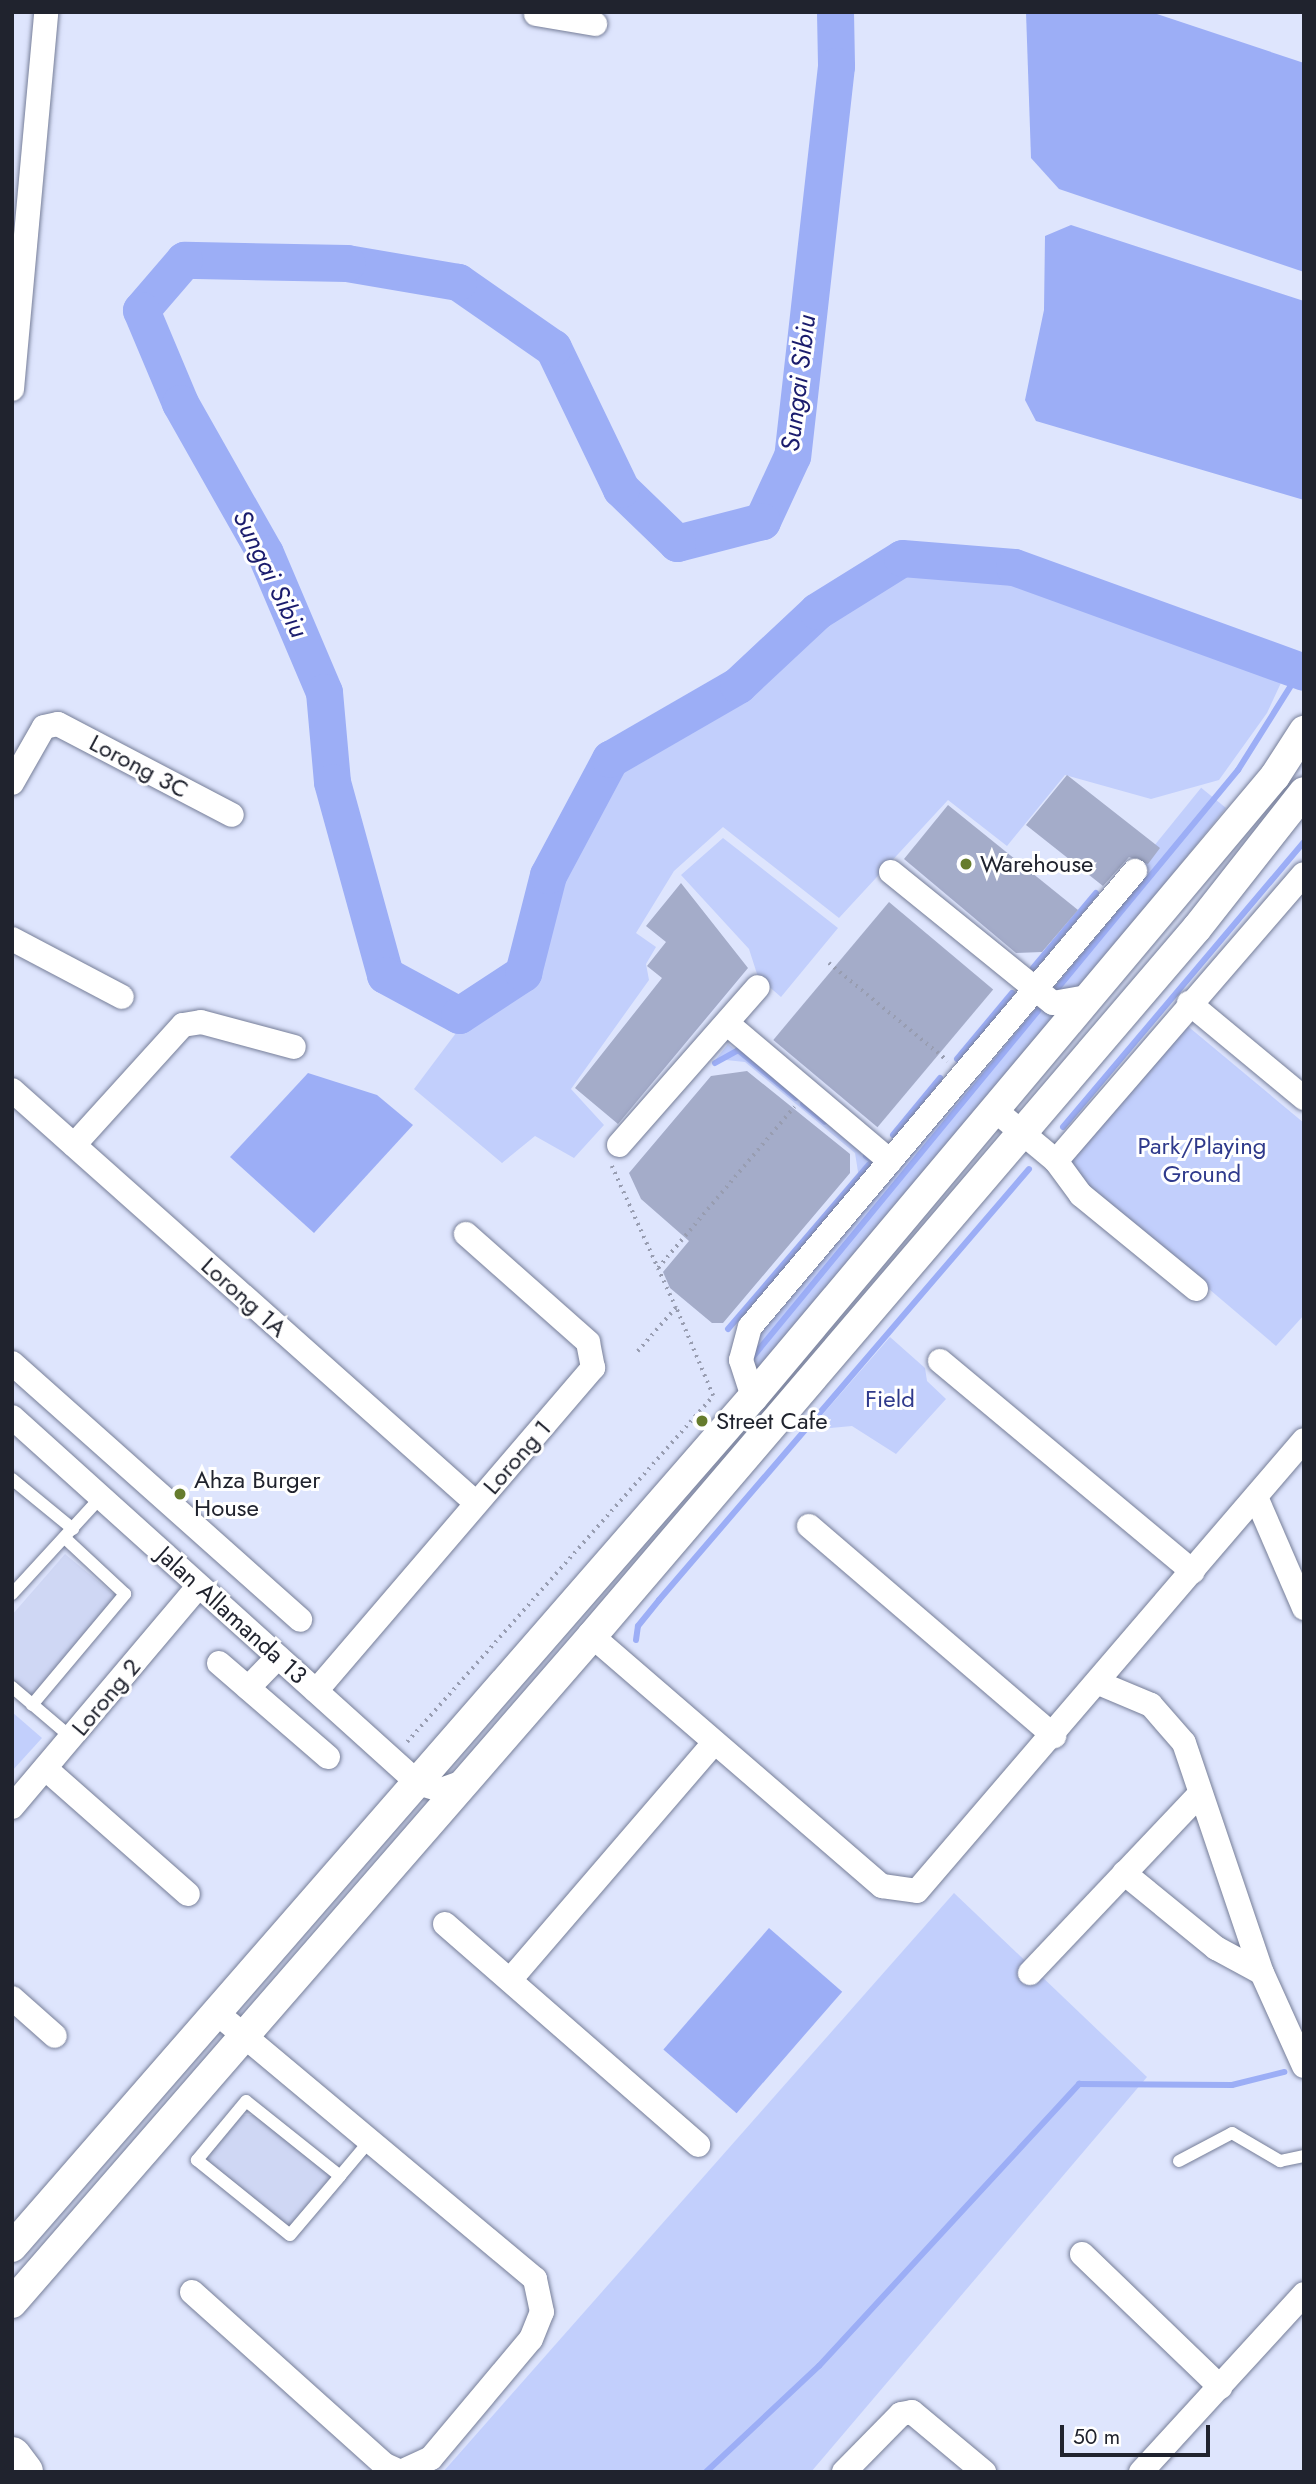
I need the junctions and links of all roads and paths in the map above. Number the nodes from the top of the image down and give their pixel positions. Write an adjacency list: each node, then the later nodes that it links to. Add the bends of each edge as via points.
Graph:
1 (41, 13): 4 (street)
2 (530, 13): 3 (street)
3 (595, 24)
4 (18, 233): 5 (street)
5 (12, 390)
6 (1304, 731): 17 (street, via 1275,776)
7 (12, 783): 9 (street, Lorong 3C, via 44,727 58,724)
8 (1303, 794): 27 (street)
9 (232, 815)
10 (1135, 871): 16 (street)
11 (891, 872): 16 (street)
12 (1304, 874): 19 (street)
13 (12, 939): 18 (street)
14 (828, 962): 22 (path)
15 (758, 987): 20 (street)
16 (1034, 990): 17 (street, via 1064,1004); 22 (street)
17 (1092, 996): 26 (street)
18 (122, 997)
19 (1189, 1003): 25 (street); 31 (street)
20 (729, 1025): 24 (street); 29 (street)
21 (294, 1047): 28 (street, via 201,1022 183,1025)
22 (966, 1075): 30 (street)
23 (12, 1090): 28 (street, Lorong 1A)
24 (806, 1092): 30 (street); 33 (path)
25 (1304, 1098)
26 (996, 1111): 27 (street); 39 (street)
27 (1022, 1131): 31 (street); 55 (street)
28 (74, 1145): 46 (street, Lorong 1A)
29 (614, 1151): 33 (path)
30 (890, 1161): 39 (street, via 750,1327 741,1360)
31 (1056, 1161): 34 (street, via 1081,1195)
32 (466, 1234): 46 (street, Lorong 1, via 588,1342 595,1360)
33 (658, 1268): 35 (path)
34 (1196, 1289)
35 (676, 1308): 36 (path); 64 (path, via 713,1396 432,1720 403,1745)
36 (635, 1355)
37 (940, 1361): 50 (street)
38 (12, 1363): 43 (street)
39 (753, 1397): 69 (street)
40 (12, 1418): 44 (street, Jalan Allamanda 13)
41 (1304, 1440): 45 (street)
42 (12, 1479): 49 (lane)
43 (150, 1486): 47 (street); 54 (street)
44 (101, 1497): 47 (street, Jalan Allamanda 13); 49 (lane)
45 (1256, 1497): 50 (street); 53 (street)
46 (477, 1503): 61 (street, Lorong 1)
47 (124, 1518): 51 (street, Jalan Allamanda 13)
48 (809, 1526): 63 (street)
49 (69, 1533): 52 (lane); 62 (lane, via 125,1594)
50 (1193, 1572): 58 (street)
51 (199, 1586): 56 (street, Jalan Allamanda 13); 65 (street, Lorong 2)
52 (12, 1594)
53 (1304, 1608)
54 (300, 1620)
55 (592, 1636): 66 (street); 70 (street)
56 (278, 1657): 60 (street); 61 (street, Jalan Allamanda 13)
57 (219, 1663): 60 (street)
58 (1101, 1684): 63 (street); 71 (street, via 1172,1723)
59 (12, 1687): 62 (lane)
60 (248, 1688): 67 (street)
61 (316, 1691): 69 (street, Jalan Allamanda 13)
62 (33, 1705): 65 (lane)
63 (1054, 1736): 66 (street, via 917,1891 882,1886)
64 (393, 1737)
65 (72, 1738): 68 (street, Lorong 2)
66 (714, 1743): 78 (street)
67 (328, 1757)
68 (46, 1769): 72 (street, Lorong 2); 74 (street)
69 (418, 1783): 70 (street, via 441,1790); 80 (street)
70 (460, 1783): 81 (street)
71 (1200, 1794): 73 (street); 77 (street)
72 (12, 1807)
73 (1124, 1873): 76 (street); 77 (street, via 1216,1948)
74 (188, 1894)
75 (445, 1924): 78 (street)
76 (1030, 1973)
77 (1262, 1973): 83 (street)
78 (510, 1980): 85 (street)
79 (12, 1998): 82 (street)
80 (217, 2013): 81 (street); 89 (street)
81 (244, 2034): 84 (street); 92 (street)
82 (55, 2036)
83 (1304, 2066)
84 (372, 2137): 88 (lane); 91 (street, via 534,2279 543,2300 541,2326 431,2458 401,2472 385,2465)
85 (698, 2145)
86 (1304, 2156): 87 (lane, via 1280,2161 1233,2133)
87 (1179, 2161)
88 (340, 2176): 88 (lane, via 246,2101 197,2160 287,2235)
89 (12, 2247)
90 (1082, 2254): 94 (street)
91 (192, 2292)
92 (12, 2303)
93 (1300, 2307): 94 (street)
94 (1220, 2386): 96 (street)
95 (12, 2456): 97 (main road)
96 (1142, 2471)
97 (24, 2472)
98 (844, 2472): 99 (street, via 901,2414 912,2412)
99 (984, 2472)

